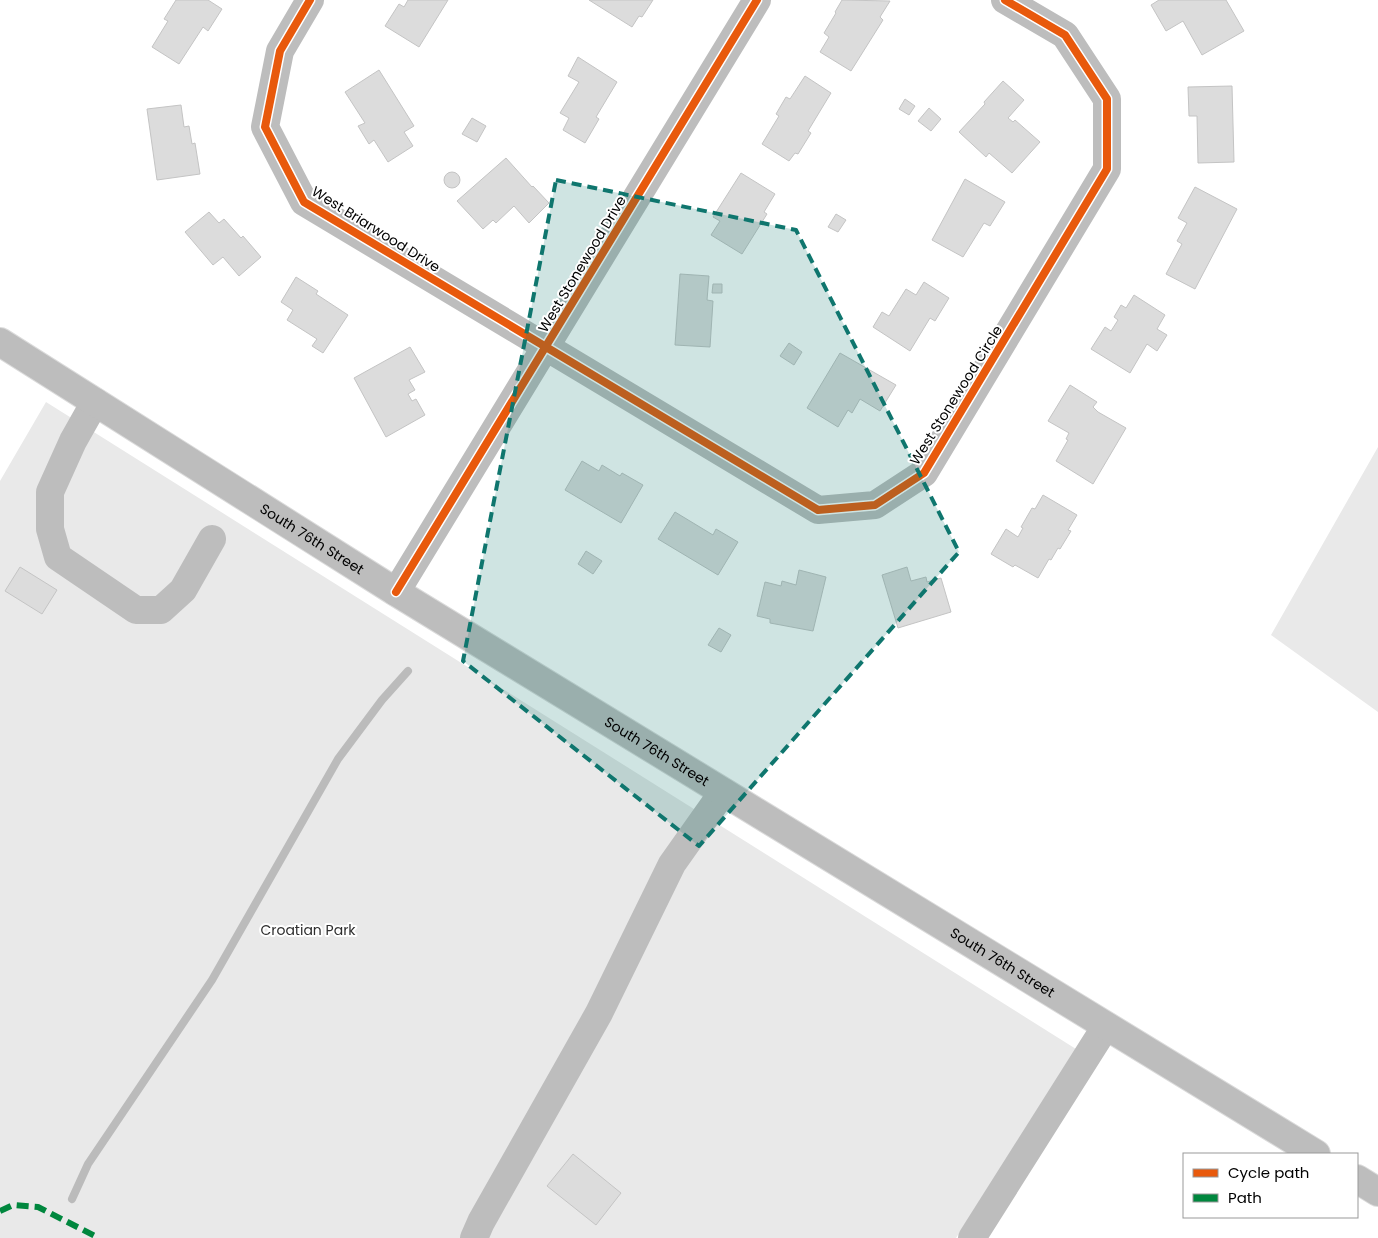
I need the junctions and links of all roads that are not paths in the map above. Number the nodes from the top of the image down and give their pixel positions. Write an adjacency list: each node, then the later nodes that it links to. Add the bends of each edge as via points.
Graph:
1 (310, 0): 5 (street, West Briarwood Drive, via 280,51 265,127 304,202)
2 (757, 0): 5 (street, West Stonewood Drive)
3 (1005, 0): 5 (street, West Stonewood Circle, via 1065,35 1107,99 1107,169 924,473 875,505 818,510)
4 (0, 342): 6 (street, South 76th Street)
5 (546, 347): 8 (street, West Stonewood Drive)
6 (95, 402): 7 (street, via 50,492 50,529 58,557 136,610 161,610 183,590); 8 (street, South 76th Street)
7 (212, 539)
8 (396, 592): 9 (street, South 76th Street)
9 (723, 792): 10 (street, South 76th Street); 14 (street, via 672,864 599,1014)
10 (1106, 1026): 11 (street, South 76th Street); 15 (street)
11 (1314, 1153)
12 (1358, 1180): 13 (street)
13 (1378, 1192)
14 (474, 1238)
15 (972, 1238)

